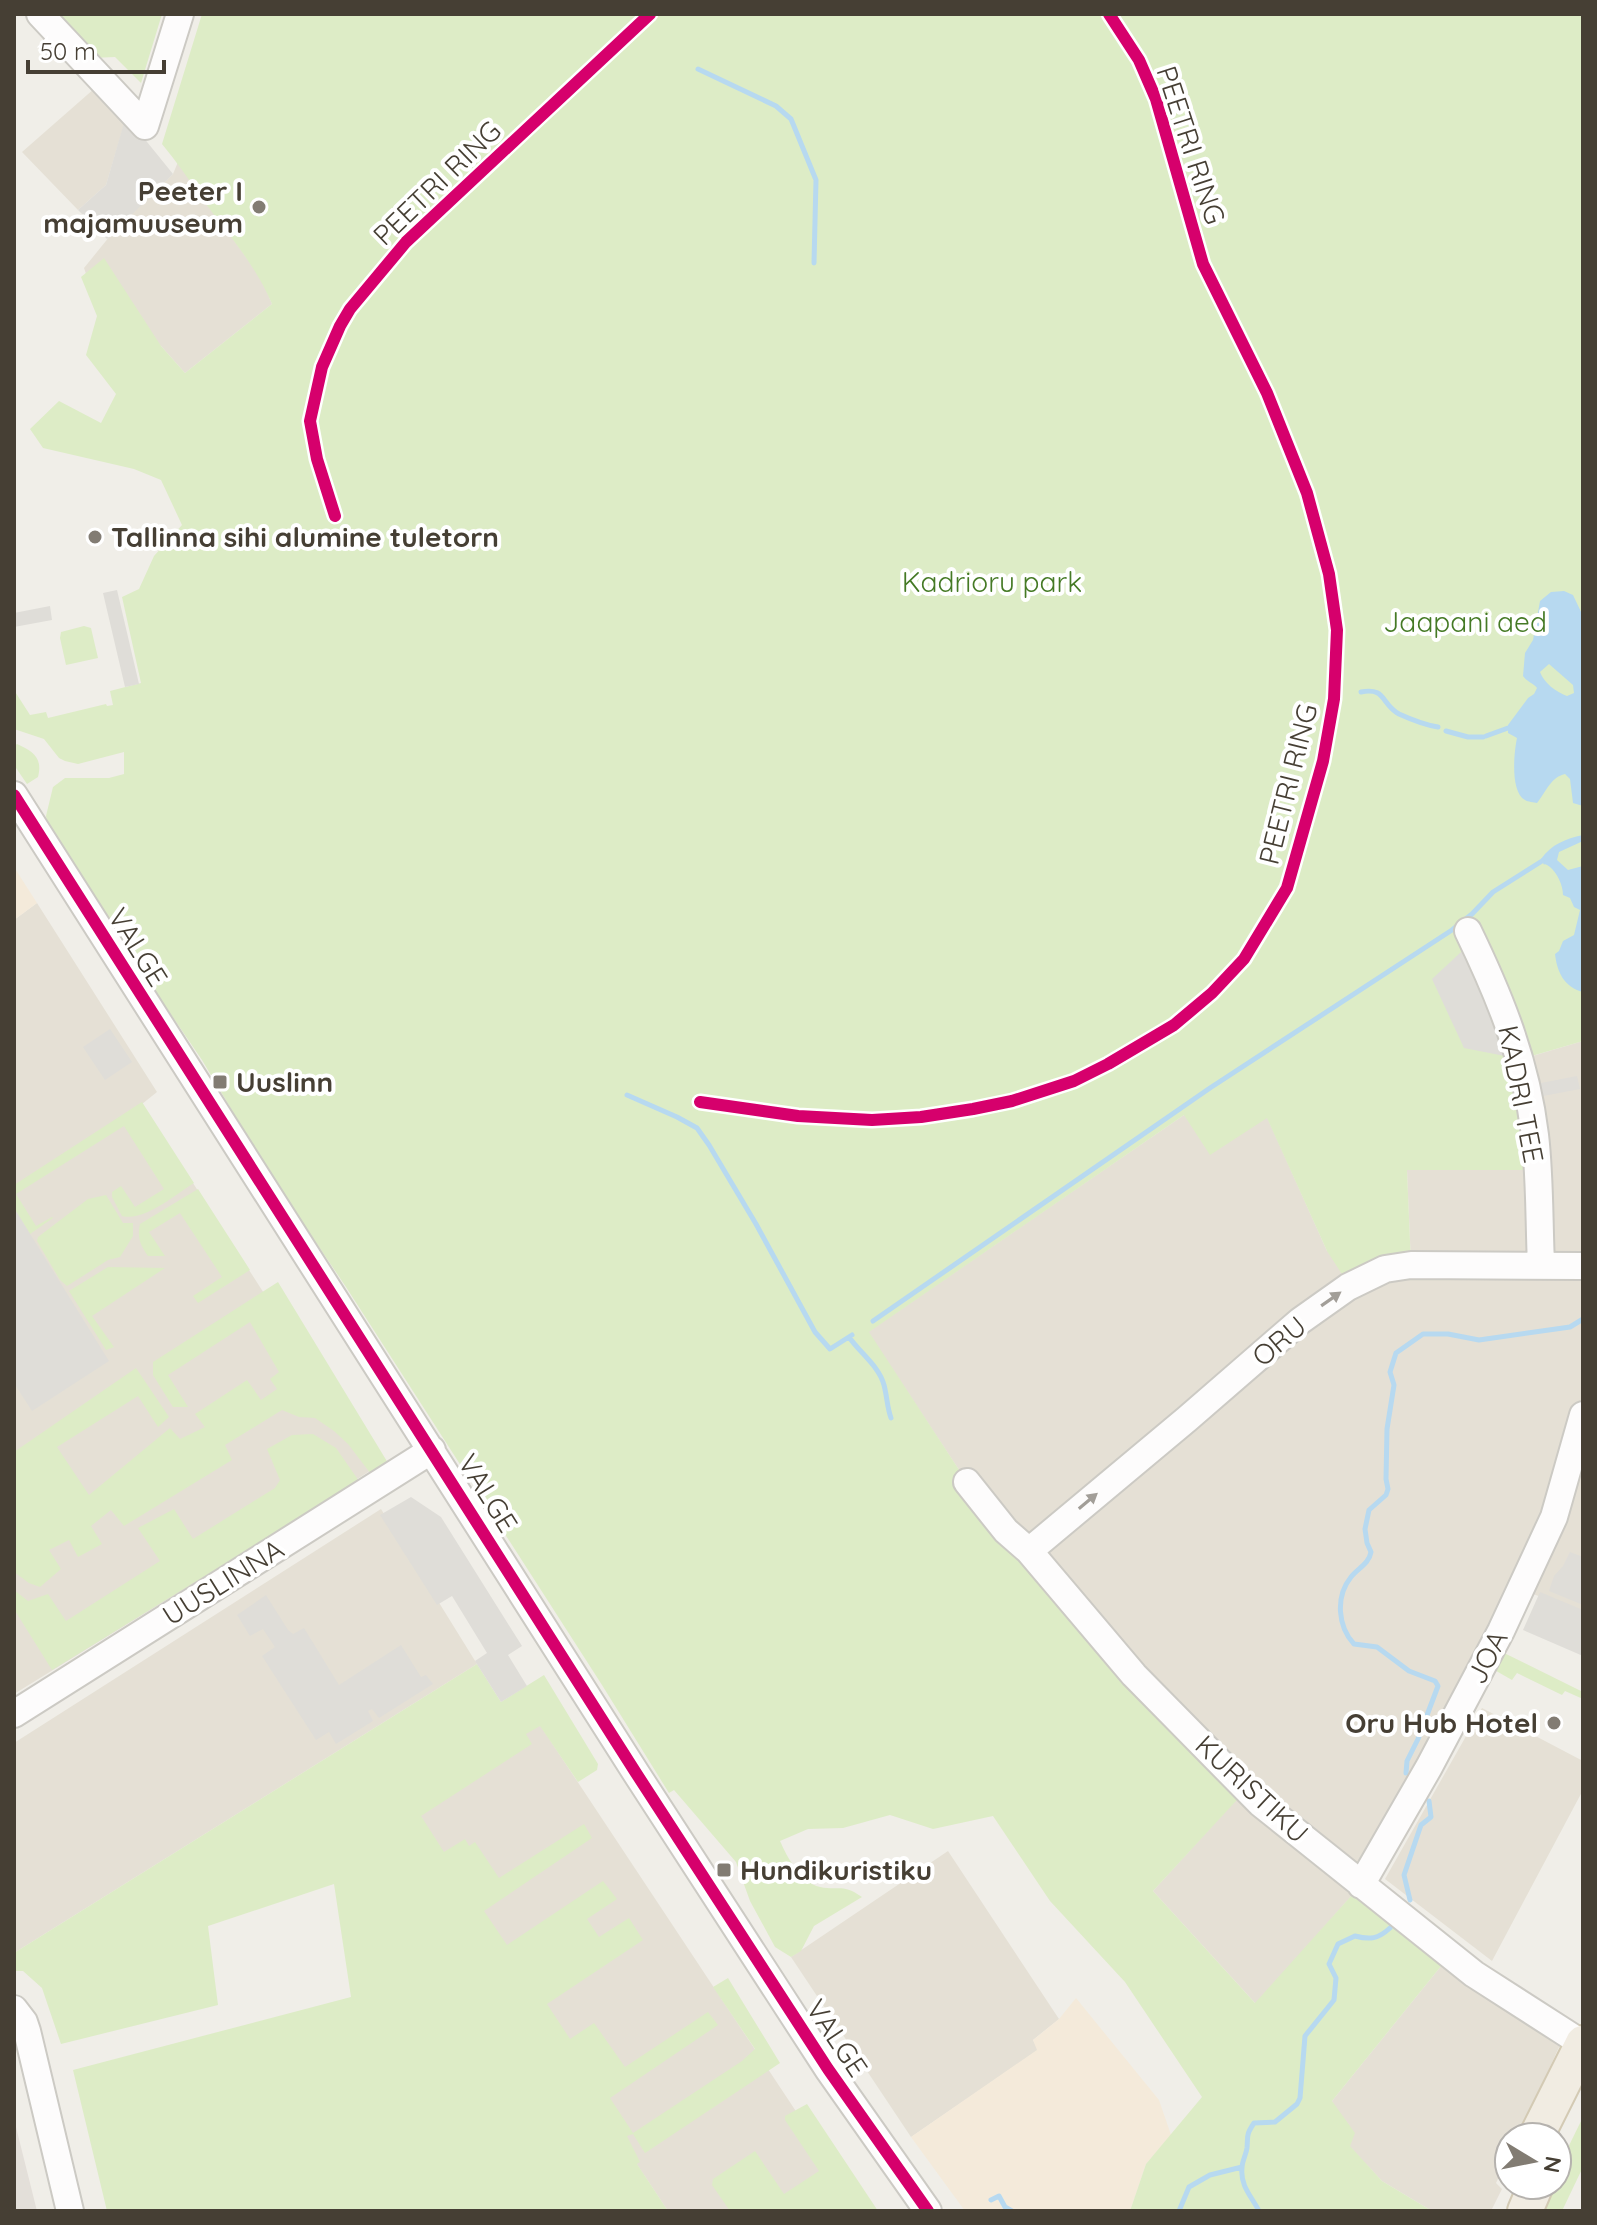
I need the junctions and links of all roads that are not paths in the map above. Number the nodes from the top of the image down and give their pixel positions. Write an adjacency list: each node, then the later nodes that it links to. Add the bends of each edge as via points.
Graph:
1 (40, 14): 2 (street, via 145,126)
2 (180, 14)
3 (14, 795): 8 (street, VALGE)
4 (1468, 931): 5 (street, KADRI TEE, via 1499,995 1520,1059 1535,1135)
5 (1541, 1264): 6 (street, ORU); 10 (street, ORU, one-way to 5, via 1300,1321 1348,1287 1385,1269 1411,1265)
6 (1583, 1266)
7 (1583, 1415): 12 (street, JOA, via 1554,1517 1501,1631)
8 (432, 1450): 11 (street, UUSLINNA); 19 (street, VALGE, via 794,2017)
9 (967, 1482): 10 (street, KURISTIKU)
10 (1029, 1551): 12 (street, KURISTIKU, via 1134,1675 1260,1803)
11 (14, 1714)
12 (1361, 1885): 14 (street, KURISTIKU, via 1474,1974)
13 (14, 2009): 18 (street, via 27,2031)
14 (1583, 2044): 16 (main road)
15 (1583, 2090): 17 (main road)
16 (1544, 2121)
17 (1568, 2121)
18 (70, 2211)
19 (928, 2211)

